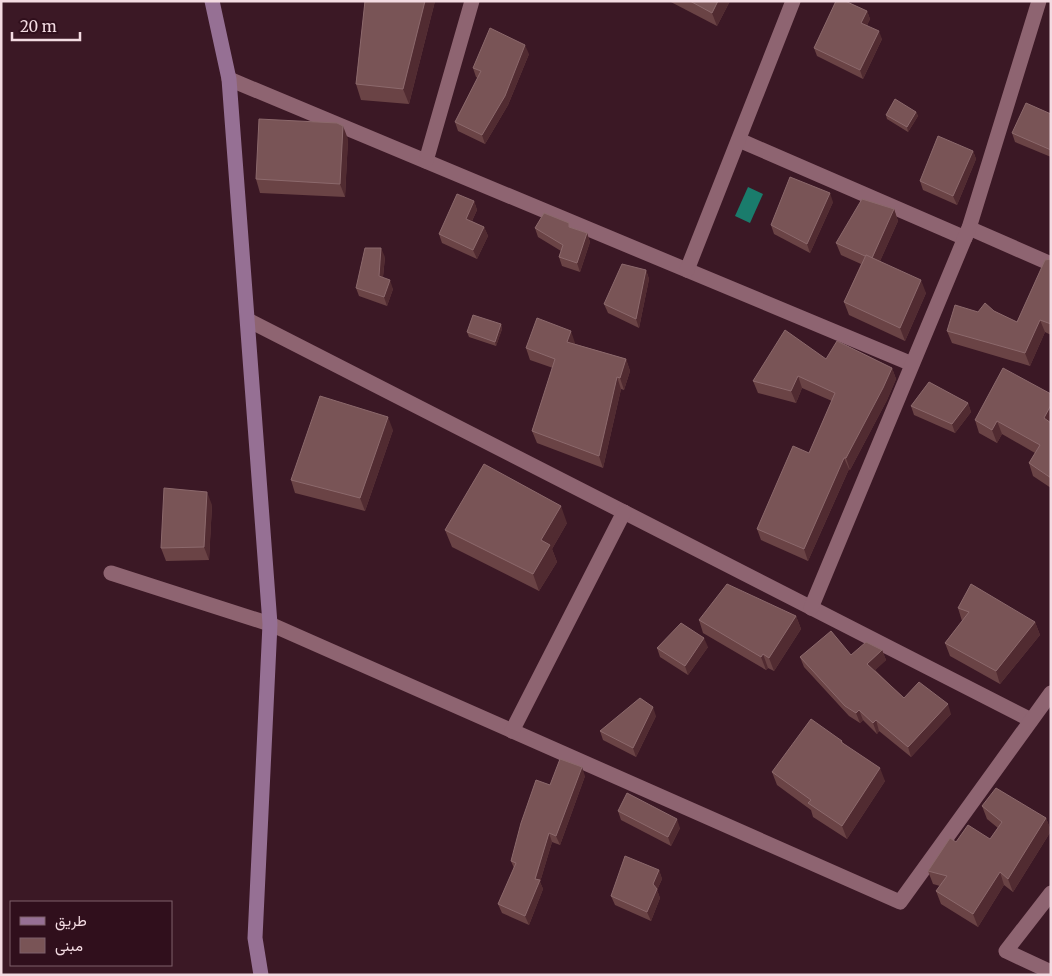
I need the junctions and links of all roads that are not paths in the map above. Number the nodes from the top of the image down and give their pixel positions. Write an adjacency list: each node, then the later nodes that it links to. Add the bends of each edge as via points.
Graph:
1 (212, 1): 5 (street)
2 (472, 1): 7 (street)
3 (793, 1): 6 (street)
4 (1039, 1): 8 (street)
5 (229, 79): 7 (street); 11 (street)
6 (739, 140): 8 (street); 10 (street)
7 (426, 161): 10 (street)
8 (967, 233): 9 (street); 12 (street)
9 (1051, 264)
10 (687, 270): 12 (street)
11 (248, 320): 13 (street); 16 (street)
12 (912, 364): 15 (street)
13 (624, 512): 15 (street); 19 (street)
14 (111, 573): 16 (street)
15 (811, 608): 18 (street)
16 (270, 624): 19 (street); 22 (street, via 255,938)
17 (1051, 693): 18 (street)
18 (1031, 720): 19 (street, via 900,902)
19 (512, 731)
20 (1051, 893): 21 (street, via 1006,951)
21 (1051, 972)
22 (261, 975)

